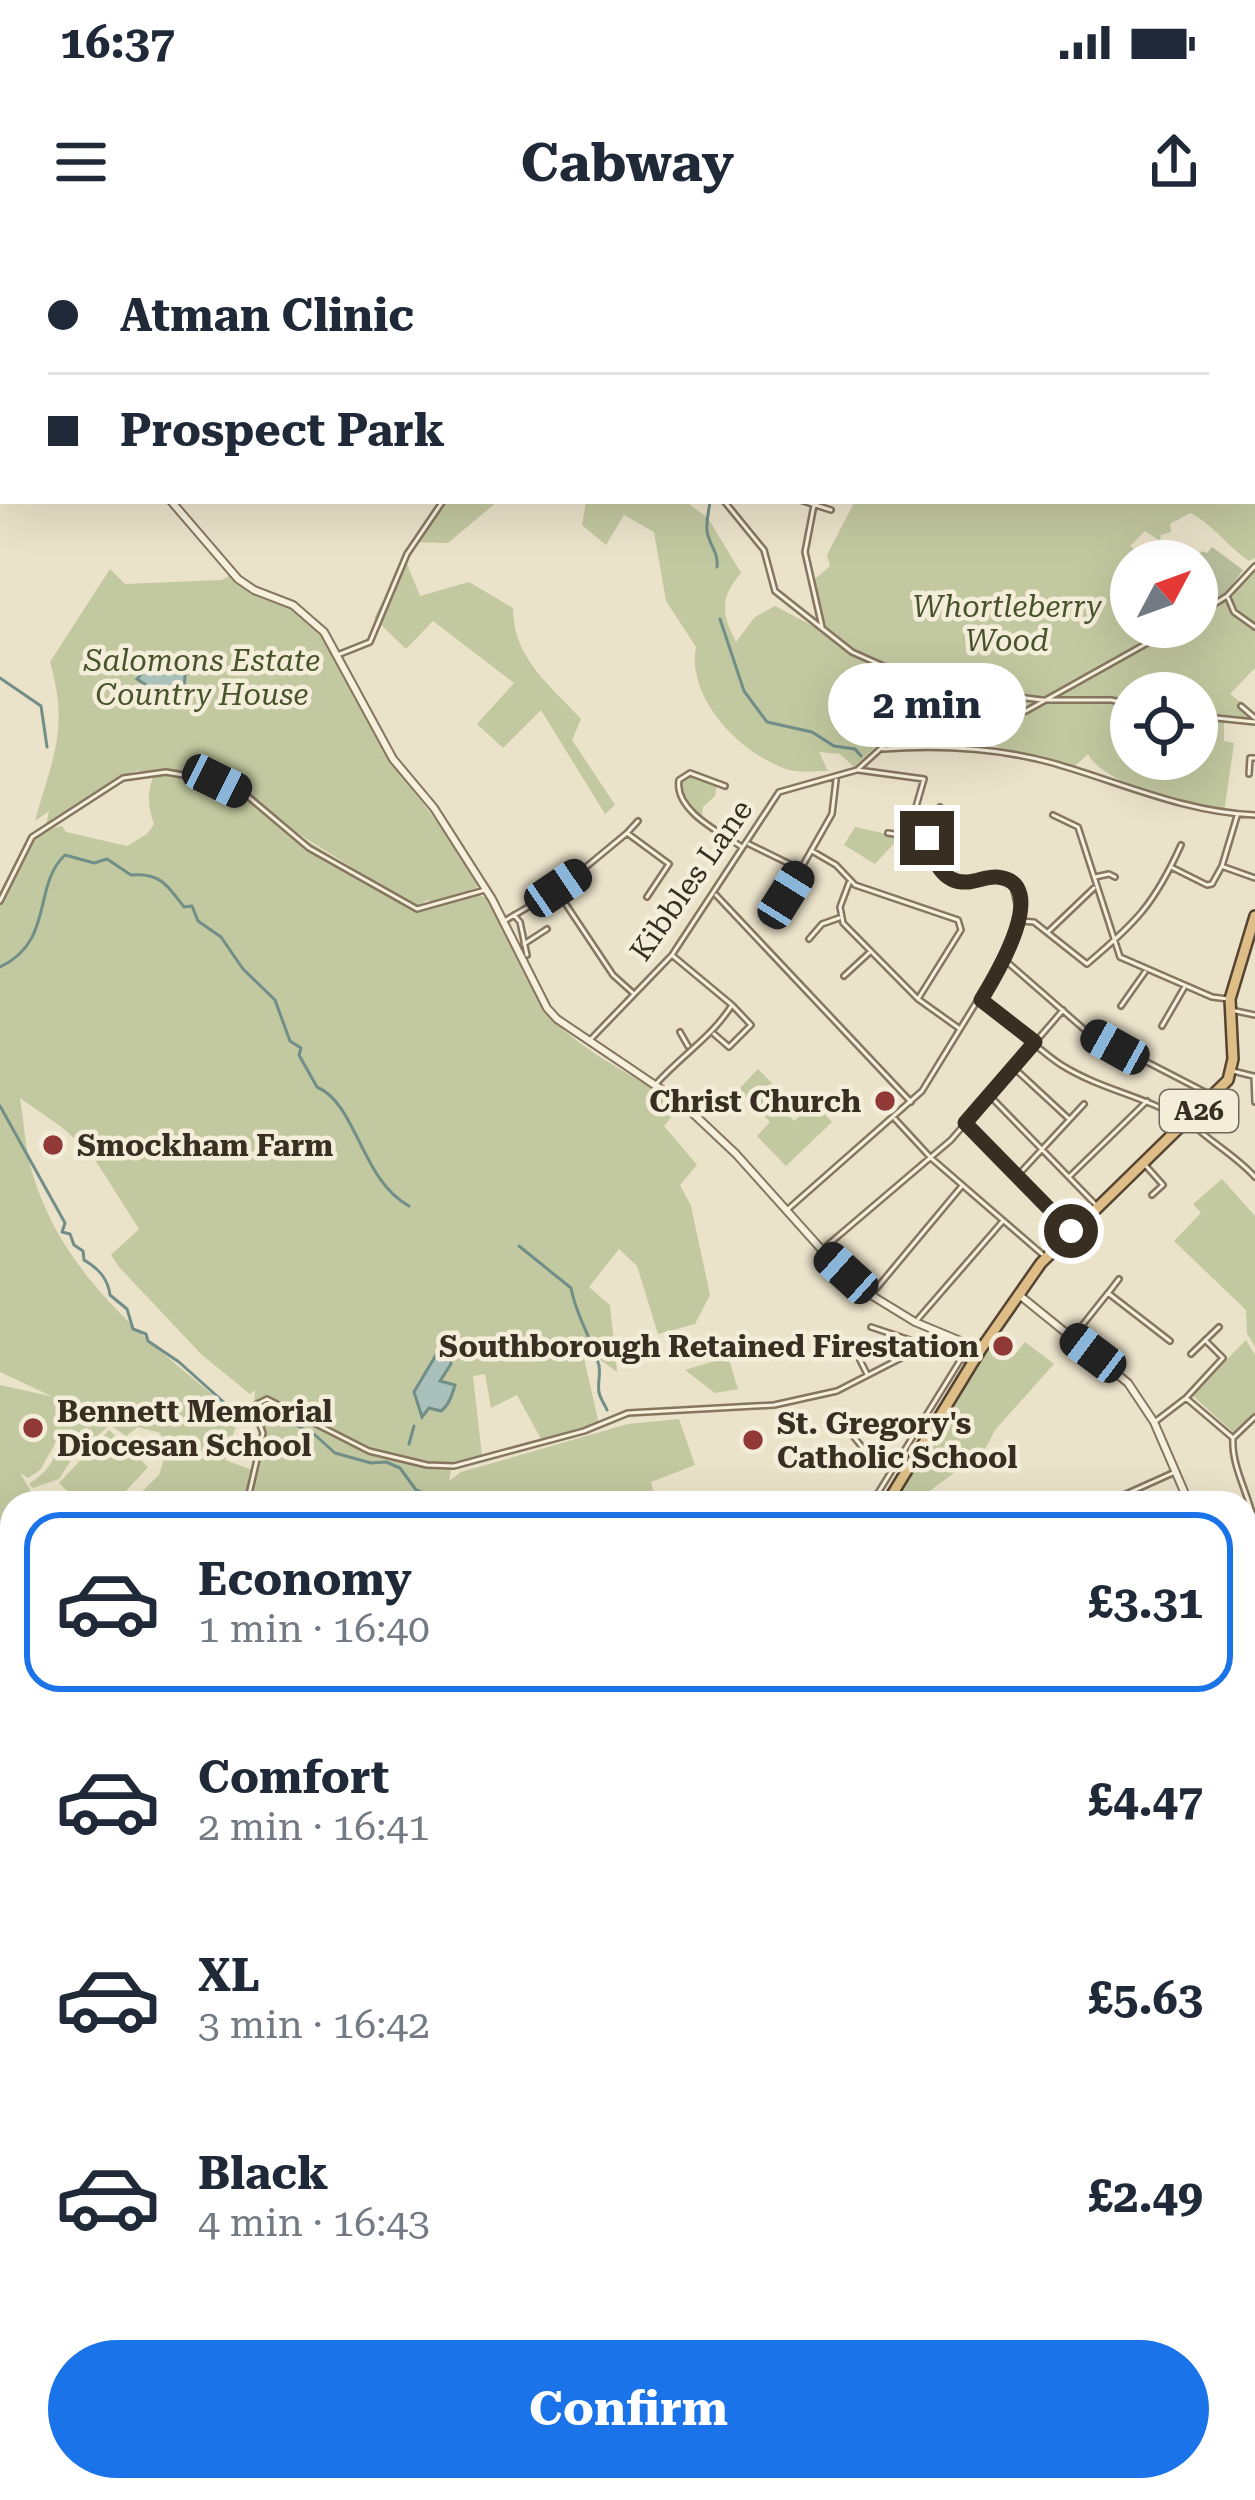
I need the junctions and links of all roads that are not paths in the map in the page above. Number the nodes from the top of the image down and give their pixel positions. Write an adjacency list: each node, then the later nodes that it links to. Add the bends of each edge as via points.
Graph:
1 (174, 504): 13 (street, via 238,579 305,613)
2 (441, 504): 13 (street, via 407,554 370,642)
3 (726, 504): 11 (street, via 764,550 775,591)
4 (810, 504): 5 (street)
5 (814, 506): 6 (street); 11 (street, via 805,552)
6 (831, 510)
7 (1255, 566): 8 (street)
8 (1227, 596): 9 (street); 10 (street)
9 (1218, 602)
10 (1255, 627)
11 (822, 628): 14 (street, via 852,652 928,686)
12 (1138, 648): 14 (street)
13 (338, 655): 47 (street, via 393,760)
14 (1042, 700): 15 (street); 19 (street, Kibbles Lane)
15 (1110, 700)
16 (1241, 706): 18 (street)
17 (1218, 717): 18 (street)
18 (1255, 720)
19 (881, 749): 20 (street, Kibbles Lane); 28 (street, via 1044,760 1188,807)
20 (874, 755): 22 (street, Kibbles Lane); 23 (street)
21 (1255, 758): 24 (street)
22 (857, 770): 23 (street); 25 (street, Kibbles Lane)
23 (872, 772): 33 (street, via 924,778 910,824 900,836)
24 (1249, 774)
25 (836, 778): 35 (street, Kibbles Lane, via 779,792); 36 (street, via 832,814)
26 (725, 786): 35 (street, via 690,773 677,788 681,801)
27 (940, 807): 37 (street, via 927,838)
28 (1238, 814): 29 (street); 39 (street)
29 (1255, 814)
30 (1053, 815): 42 (street, via 1078,827)
31 (638, 821): 32 (street)
32 (627, 832): 50 (street, via 669,863); 72 (street, via 556,892)
33 (888, 832)
34 (1181, 845): 40 (street)
35 (745, 846): 41 (street); 48 (street, Kibbles Lane)
36 (812, 851): 41 (street); 45 (street)
37 (933, 856): 38 (street); 58 (street, via 961,883 993,876 1016,884)
38 (908, 858)
39 (1222, 866): 40 (street, via 1209,885); 44 (street)
40 (1171, 867): 63 (street, via 1140,919)
41 (802, 869): 49 (street)
42 (1093, 877): 43 (street); 46 (street)
43 (1115, 877)
44 (1255, 878)
45 (850, 881): 56 (street); 73 (street, via 958,920 961,930)
46 (1096, 887): 61 (street); 63 (street)
47 (486, 890): 51 (street, via 417,909 309,848 244,794 166,772 124,778 32,837); 57 (street)
48 (713, 893): 66 (street, Kibbles Lane); 95 (street)
49 (786, 895)
50 (646, 897)
51 (0, 901)
52 (535, 903): 53 (street)
53 (514, 915): 57 (street); 64 (street)
54 (1255, 916): 75 (highway, A26)
55 (816, 917): 59 (street)
56 (841, 918): 59 (street); 65 (street)
57 (504, 921): 84 (street, via 547,1008)
58 (1019, 921): 61 (street); 68 (street)
59 (823, 924): 62 (street)
60 (548, 929): 64 (street)
61 (1047, 932): 63 (street, via 1085,964)
62 (809, 939)
63 (1113, 943): 69 (street, via 1120,958)
64 (523, 945): 67 (street)
65 (870, 952): 70 (street); 73 (street)
66 (672, 955): 72 (street, Kibbles Lane); 76 (street)
67 (527, 956)
68 (1005, 960): 74 (street); 78 (street)
69 (1146, 970): 71 (street); 77 (street)
70 (844, 976)
71 (1185, 987): 75 (street); 80 (street)
72 (634, 995): 84 (street, Kibbles Lane)
73 (918, 999): 81 (street)
74 (981, 1000): 81 (street); 85 (street)
75 (1230, 1004): 79 (street); 88 (highway, A26)
76 (732, 1005): 83 (street); 83 (street, via 751,1025 729,1047)
77 (1121, 1006)
78 (1063, 1010): 85 (street); 92 (street, via 1085,1030)
79 (1255, 1015)
80 (1162, 1026)
81 (962, 1030): 95 (street)
82 (680, 1032): 86 (street)
83 (714, 1034): 86 (street)
84 (589, 1041): 90 (street)
85 (1035, 1042): 87 (street); 93 (street, via 1108,1091)
86 (689, 1048): 90 (street)
87 (1014, 1067): 91 (street); 98 (street)
88 (1232, 1070): 89 (street); 92 (highway, A26)
89 (1255, 1076): 94 (street)
90 (656, 1084): 110 (street, via 736,1154)
91 (988, 1095): 100 (street); 101 (street)
92 (1213, 1098): 99 (highway, A26)
93 (1148, 1100): 99 (street); 105 (street)
94 (1255, 1102)
95 (912, 1103): 97 (street)
96 (1084, 1104): 98 (street)
97 (894, 1118): 102 (street); 110 (street)
98 (1070, 1119): 101 (street)
99 (1188, 1121): 103 (highway, A26); 106 (street)
100 (965, 1123): 102 (street); 104 (street)
101 (1043, 1149): 104 (street); 105 (street)
102 (931, 1158): 107 (street); 113 (street)
103 (1143, 1163): 108 (street, via 1162,1185); 109 (highway, A26)
104 (1018, 1175): 112 (street)
105 (1069, 1177): 109 (street)
106 (1255, 1177)
107 (962, 1185): 111 (street); 118 (street)
108 (1152, 1195)
109 (1097, 1206): 112 (highway, A26)
110 (785, 1211): 113 (street)
111 (1003, 1220): 114 (street); 119 (street)
112 (1071, 1231): 114 (highway, A26)
113 (822, 1250): 118 (street)
114 (1046, 1257): 117 (highway, A26)
115 (1119, 1279): 116 (street)
116 (1108, 1293): 124 (street); 127 (street)
117 (1018, 1294): 124 (street); 128 (highway, A26)
118 (871, 1295): 119 (street)
119 (915, 1322): 123 (street)
120 (872, 1327): 122 (street)
121 (1219, 1327): 125 (street)
122 (887, 1333): 126 (street); 129 (street, via 910,1340)
123 (947, 1334): 128 (street); 129 (street)
124 (1073, 1337): 137 (street, via 1128,1383)
125 (1205, 1340): 130 (street); 134 (street, via 1223,1358)
126 (884, 1341)
127 (1170, 1341)
128 (981, 1349): 132 (highway, A26)
129 (916, 1351): 133 (street)
130 (1191, 1354)
131 (870, 1359): 133 (street, via 860,1362)
132 (974, 1361): 139 (street, via 961,1359); 140 (highway, A26)
133 (867, 1375): 143 (street, via 774,1405 628,1413 454,1466 369,1451 267,1400 253,1406 263,1433)
134 (1186, 1398): 137 (street); 138 (street)
135 (1255, 1417): 138 (street)
136 (842, 1422): 141 (street)
137 (1154, 1422): 142 (street)
138 (1233, 1438): 148 (street)
139 (904, 1447): 140 (street); 141 (street)
140 (916, 1453): 145 (highway, A26)
141 (891, 1468): 144 (street)
142 (1177, 1472): 146 (street); 147 (street)
143 (250, 1491)
144 (878, 1491)
145 (894, 1491)
146 (1133, 1491)
147 (1185, 1491)
148 (1248, 1491)

